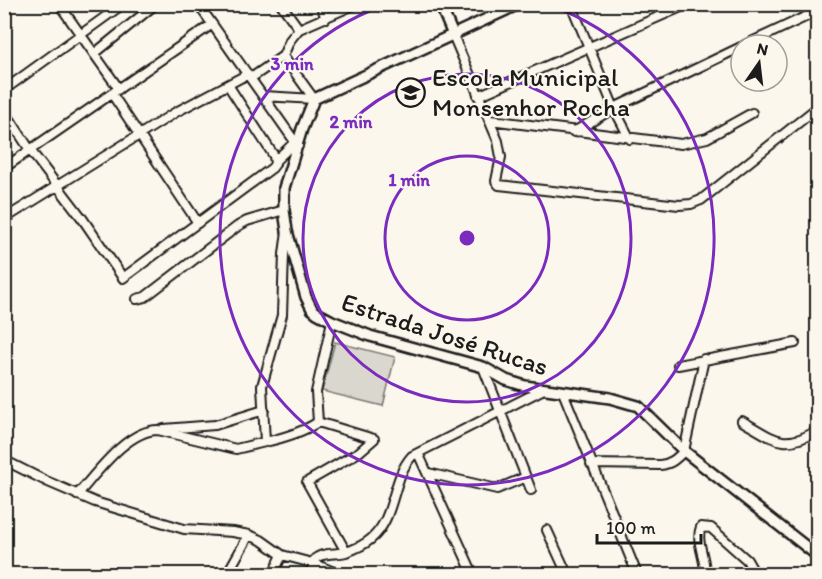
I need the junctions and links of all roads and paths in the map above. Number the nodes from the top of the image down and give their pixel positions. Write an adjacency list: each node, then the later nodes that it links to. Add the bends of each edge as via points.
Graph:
1 (59, 4): 18 (street)
2 (123, 4): 18 (street)
3 (198, 4): 14 (street)
4 (281, 4): 15 (street)
5 (320, 4): 13 (street)
6 (356, 4): 13 (street)
7 (440, 4): 17 (street)
8 (519, 4): 17 (street)
9 (571, 4): 19 (street)
10 (688, 4): 19 (street)
11 (152, 7): 21 (street)
12 (818, 11): 16 (street)
13 (326, 18): 15 (street)
14 (211, 25): 23 (street); 26 (street)
15 (299, 28): 22 (street)
16 (771, 33)
17 (453, 35): 28 (street); 29 (street)
18 (81, 36): 21 (street); 25 (street)
19 (589, 48): 28 (street); 31 (street)
20 (729, 53): 31 (street)
21 (94, 54): 26 (street)
22 (283, 56): 23 (street); 29 (street)
23 (249, 76): 24 (street); 27 (street)
24 (228, 85): 36 (street); 40 (street)
25 (4, 90)
26 (116, 92): 36 (street); 39 (street)
27 (264, 96): 29 (street); 38 (street)
28 (478, 96): 34 (street)
29 (314, 99): 38 (street, Estrada José Rucas)
30 (818, 107): 34 (street, via 701,200 679,205 499,185 496,181 501,157)
31 (614, 108): 35 (street); 37 (street)
32 (4, 110): 39 (street)
33 (752, 112): 37 (street, via 697,142 672,144)
34 (490, 120): 35 (street)
35 (574, 132): 37 (street)
36 (139, 135): 42 (street); 45 (street)
37 (630, 139)
38 (296, 144): 40 (street); 43 (street, Estrada José Rucas, via 284,188)
39 (30, 150): 41 (street); 42 (street)
40 (275, 158): 45 (street, via 272,168)
41 (4, 168)
42 (58, 187): 44 (street); 45 (street, via 123,278)
43 (284, 210): 46 (street, Estrada José Rucas); 47 (street, via 238,226 145,297)
44 (4, 219)
45 (198, 223)
46 (287, 231): 48 (street, Estrada José Rucas, via 308,303); 55 (street, via 282,315 262,386)
47 (137, 299)
48 (332, 321): 52 (street, Estrada José Rucas, via 370,336); 58 (street, via 316,392)
49 (795, 343): 50 (street)
50 (704, 359): 51 (street); 62 (street)
51 (678, 365)
52 (483, 367): 53 (street, Estrada José Rucas, via 506,380); 56 (street)
53 (542, 390): 54 (street, Estrada José Rucas); 56 (street)
54 (563, 392): 62 (street, Estrada José Rucas, via 638,406); 65 (street)
55 (264, 410): 59 (street, via 215,425); 61 (street)
56 (500, 412): 63 (street); 67 (street)
57 (742, 421): 60 (street, via 791,443)
58 (318, 422): 61 (street); 72 (street, via 374,439 307,482)
59 (158, 430): 61 (street, via 236,449); 69 (street, via 146,431 130,440)
60 (818, 430)
61 (265, 442)
62 (684, 451): 65 (street, via 664,465); 74 (street, Estrada José Rucas)
63 (418, 453): 66 (street); 72 (street, via 406,465 384,524 359,547)
64 (4, 460): 69 (street)
65 (591, 464): 82 (street)
66 (428, 473): 67 (street, via 497,489); 80 (street)
67 (526, 477): 68 (street)
68 (531, 490)
69 (77, 495): 71 (street, via 184,529)
70 (547, 530): 81 (street)
71 (249, 535): 73 (street); 76 (street)
72 (346, 552): 75 (street, via 320,556)
73 (282, 555): 75 (street); 77 (street)
74 (818, 556)
75 (312, 563): 78 (street); 79 (street)
76 (227, 574)
77 (273, 574)
78 (312, 574)
79 (339, 574)
80 (473, 574)
81 (567, 574)
82 (638, 574)
83 (705, 574): 84 (street, via 701,528 711,528 747,560)
84 (755, 574)

